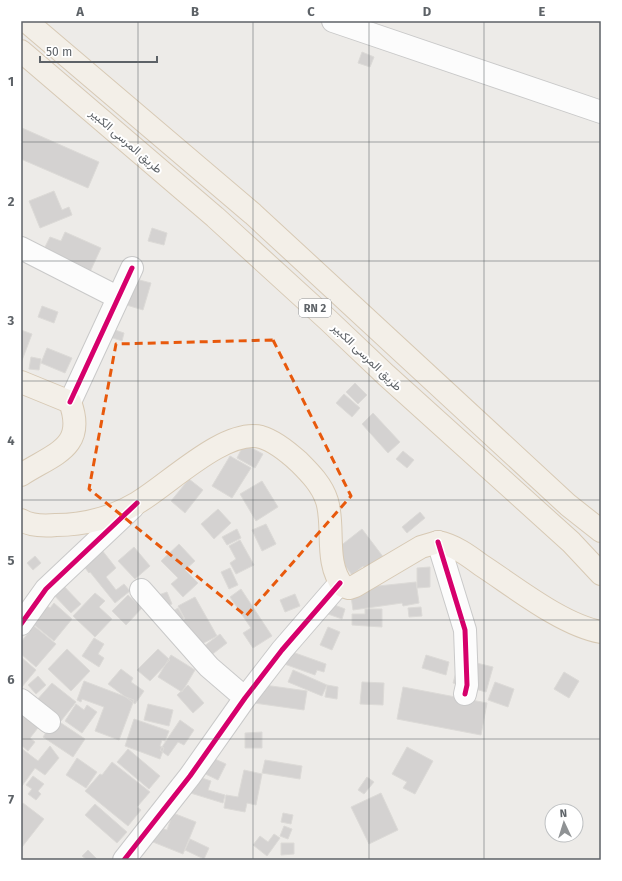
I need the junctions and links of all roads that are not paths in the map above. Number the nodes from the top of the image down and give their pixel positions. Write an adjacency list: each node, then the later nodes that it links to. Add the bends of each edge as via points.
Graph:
1 (26, 21): 13 (main road, RN 2, via 253,214 556,494)
2 (333, 21): 4 (street)
3 (21, 51): 15 (main road, طريق المرسى الكبير / RN 2, via 215,217 386,376 571,542)
4 (601, 112)
5 (21, 248): 7 (street)
6 (132, 268): 7 (street)
7 (117, 297): 9 (street)
8 (21, 382): 9 (main road)
9 (70, 402): 10 (main road, via 75,432 69,443)
10 (21, 475)
11 (137, 503): 12 (main road, via 106,518 67,525 27,524); 16 (main road, via 205,454 233,440 246,436 260,437 290,453 320,485 327,501 331,547); 18 (street, via 46,589)
12 (21, 520)
13 (601, 531)
14 (438, 542): 16 (main road, via 421,547 355,586 347,588); 19 (main road, via 466,554 567,621); 20 (street, via 465,630 467,685)
15 (601, 574)
16 (340, 583): 21 (street, via 282,650)
17 (141, 590): 21 (street, via 209,667)
18 (21, 624)
19 (601, 632)
20 (464, 694)
21 (245, 698): 24 (street, via 190,776)
22 (21, 700): 23 (street)
23 (49, 722)
24 (124, 860)

